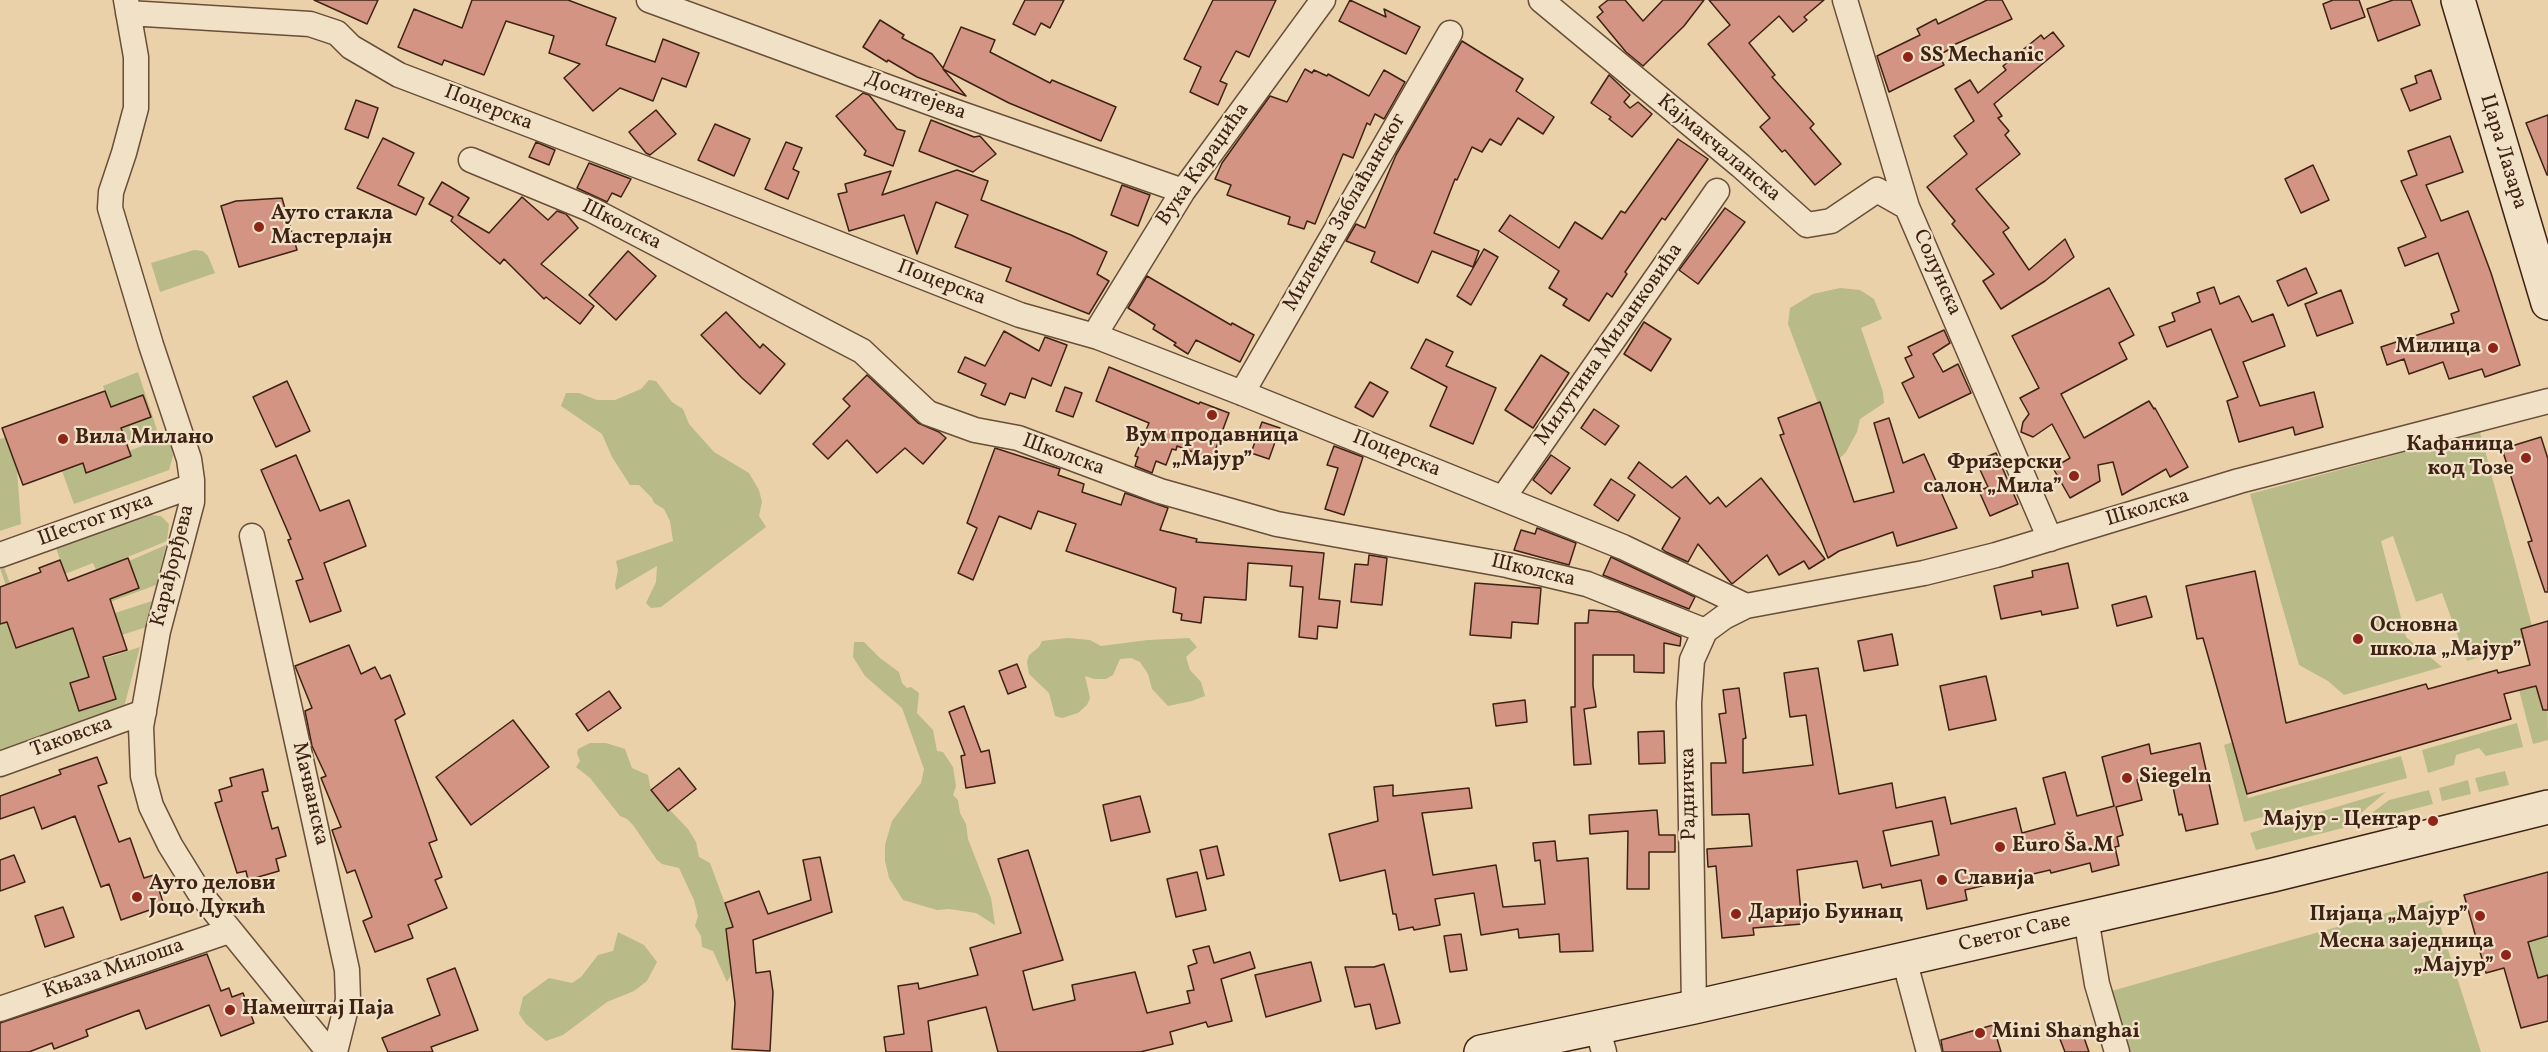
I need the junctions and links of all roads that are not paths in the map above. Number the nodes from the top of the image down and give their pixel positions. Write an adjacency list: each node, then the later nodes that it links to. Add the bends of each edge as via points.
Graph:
1 (649, 0): 9 (street, Доситејева)
2 (1323, 0): 9 (street, Вука Караџића)
3 (1541, 0): 11 (street, Кајмакчаланска, via 1807,225 1831,221 1877,190)
4 (1845, 0): 11 (street, Солунска)
5 (2458, 0): 12 (street, Цара Лазара)
6 (127, 6): 13 (street, Поцерска, via 310,24 337,33 351,47 399,75 1020,315); 16 (street, Карађорђева, via 136,57 136,108 111,192 110,208 189,459)
7 (1450, 33): 14 (street, Миленка Заблаћанског)
8 (471, 160): 22 (street, Школска, via 592,210 862,351 928,413 975,430 1018,438 1160,491 1277,524 1507,564 1587,584)
9 (1183, 191): 13 (street, Вука Караџића, via 1100,326)
10 (1717, 191): 17 (street, Милутина Миланковића)
11 (1907, 207): 19 (street, Солунска)
12 (2548, 303)
13 (1098, 337): 14 (street, Поцерска)
14 (1242, 393): 17 (street, Поцерска)
15 (2548, 401): 19 (street, Школска, via 2239,481)
16 (192, 486): 20 (street, Шестог пука); 23 (street, Карађорђева, via 192,502 158,631)
17 (1503, 498): 21 (street, Поцерска, via 1623,547)
18 (252, 536): 33 (street, Мачванска, via 347,970 348,1000)
19 (2050, 539): 21 (street, Школска, via 1924,573)
20 (0, 555)
21 (1746, 606): 22 (street, Радничка)
22 (1705, 632): 29 (street, Радничка, via 1692,660 1689,703)
23 (144, 712): 24 (street, Таковска); 27 (street, Карађорђева, via 143,776 151,806 170,845)
24 (0, 764)
25 (2548, 807): 26 (street, Светог Саве)
26 (2086, 918): 28 (street, Светог Саве); 36 (street, via 2097,984)
27 (228, 931): 30 (street, Књаза Милоша); 32 (street, Карађорђева)
28 (1904, 959): 29 (street, Светог Саве); 35 (street)
29 (1694, 1007): 31 (street, Светог Саве)
30 (0, 1009)
31 (1600, 1040): 34 (street, Светог Саве)
32 (329, 1052)
33 (335, 1052)
34 (1480, 1052)
35 (1929, 1052)
36 (2117, 1052)

